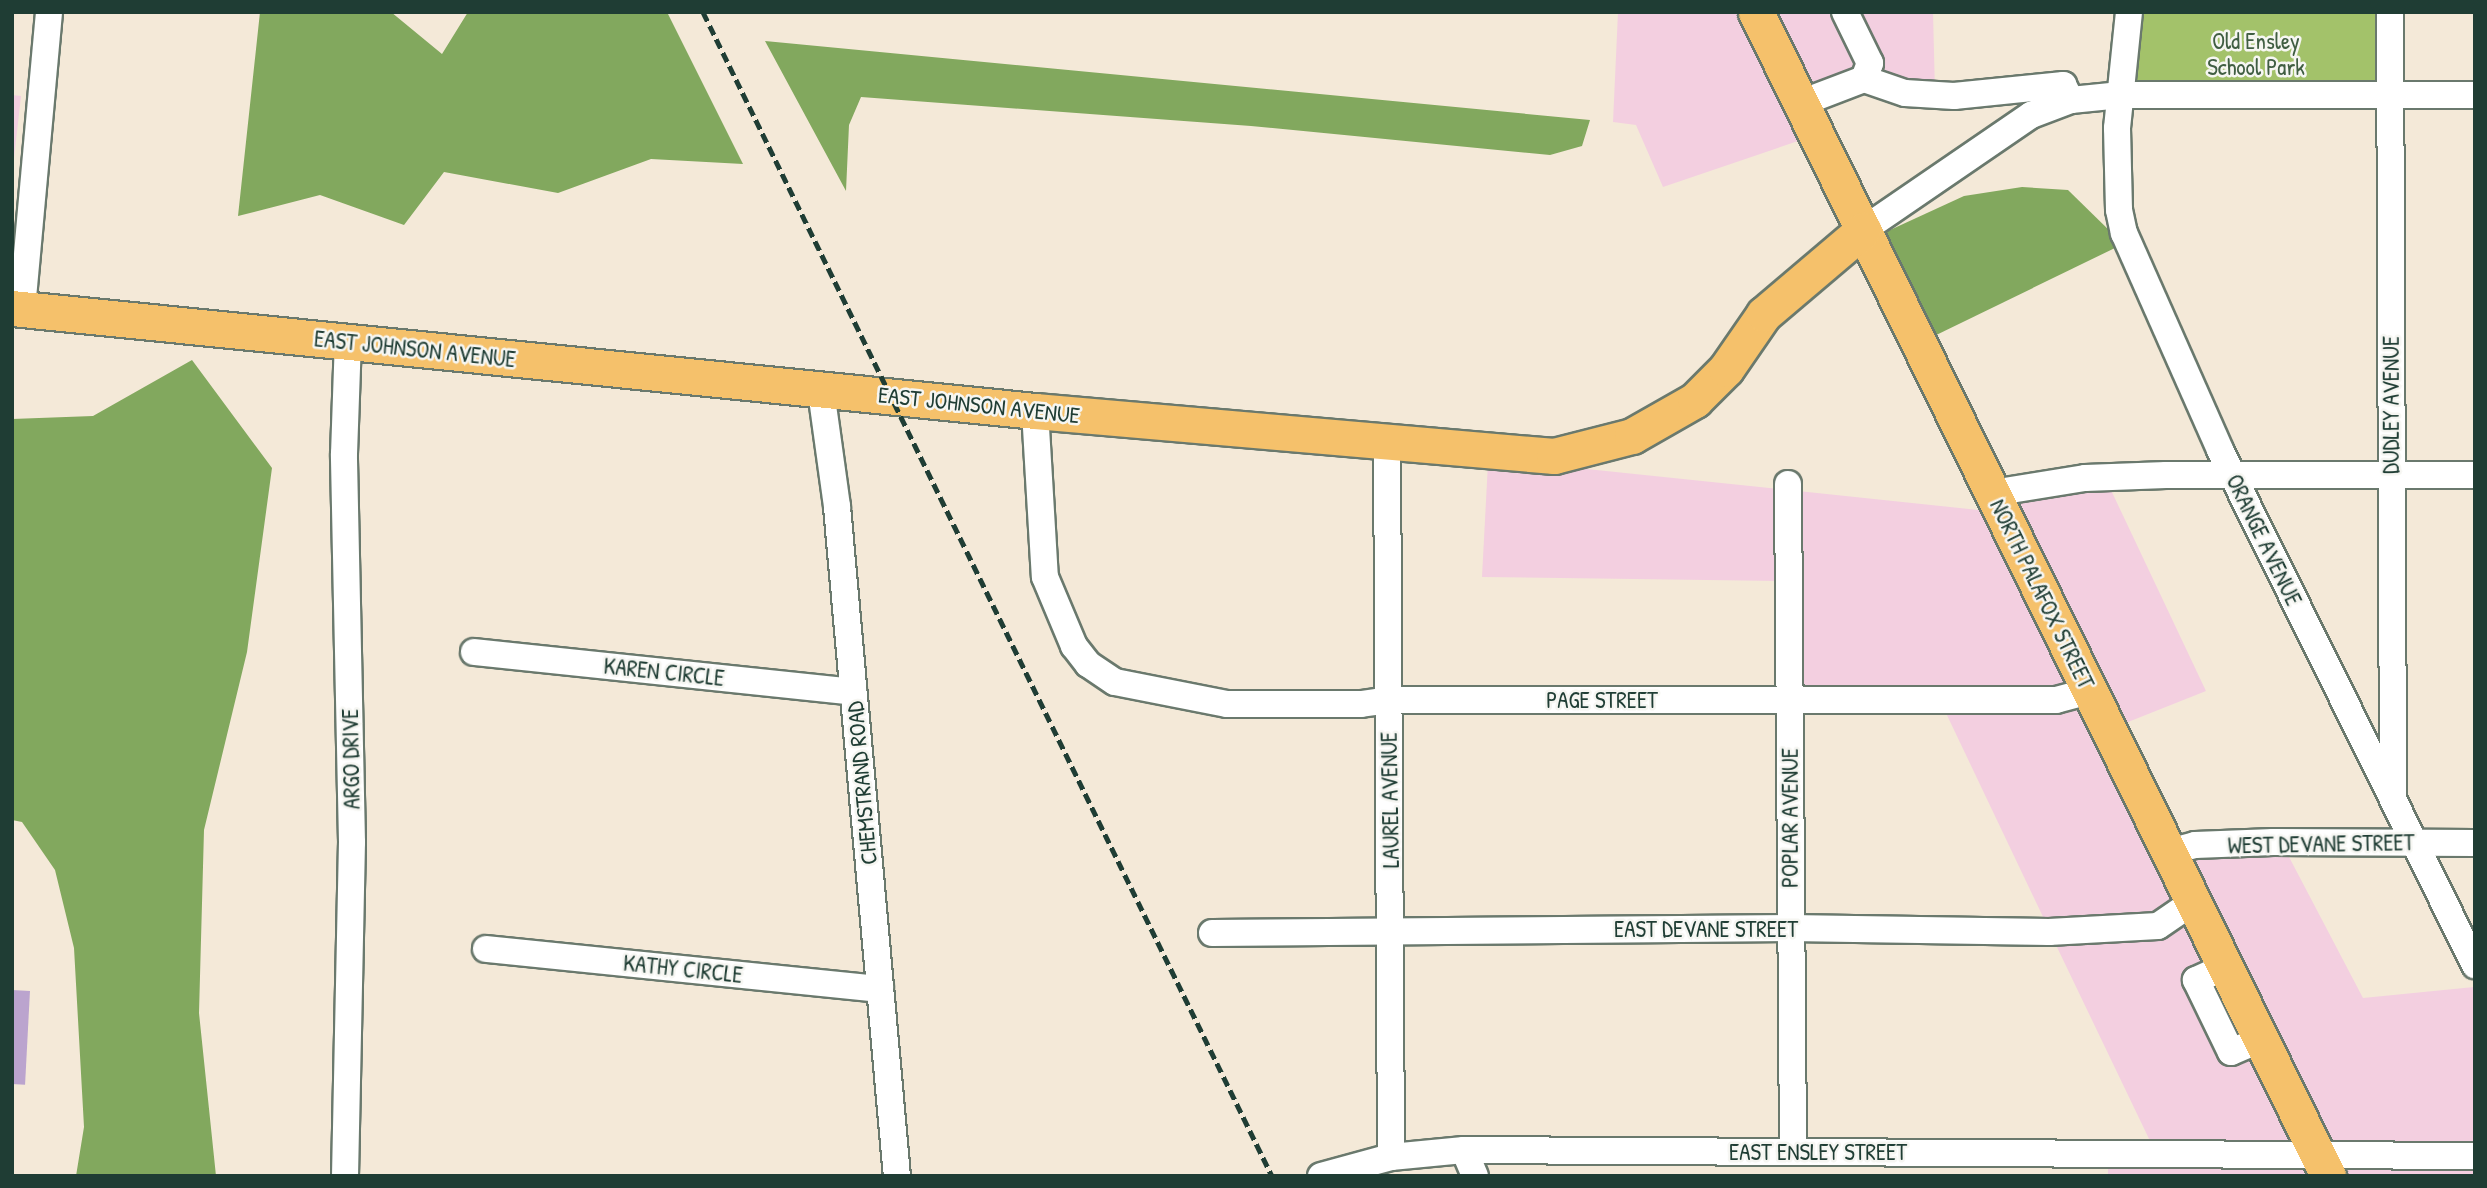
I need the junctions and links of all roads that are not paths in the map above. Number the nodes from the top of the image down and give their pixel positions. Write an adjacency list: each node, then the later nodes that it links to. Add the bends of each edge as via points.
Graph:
1 (49, 12): 13 (street)
2 (1756, 12): 11 (main road, NORTH PALAFOX STREET)
3 (1845, 12): 6 (street, via 1870,63)
4 (2129, 12): 7 (street, ORANGE AVENUE)
5 (2390, 12): 8 (street, DUDLEY AVENUE)
6 (1864, 79): 10 (street, via 1905,93 1954,96 2063,85); 11 (street)
7 (2122, 95): 8 (street); 10 (street); 19 (street, ORANGE AVENUE, via 2117,128 2124,233)
8 (2390, 95): 9 (street); 18 (street, DUDLEY AVENUE)
9 (2475, 95)
10 (2071, 100): 12 (street, via 2031,115)
11 (1801, 103): 12 (main road, NORTH PALAFOX STREET)
12 (1863, 230): 17 (main road, EAST JOHNSON AVENUE, via 1764,314 1726,369 1695,400 1642,432 1554,456); 22 (main road, NORTH PALAFOX STREET)
13 (17, 308): 14 (main road, EAST JOHNSON AVENUE)
14 (348, 342): 15 (main road, EAST JOHNSON AVENUE); 44 (street, ARGO DRIVE, via 344,454 352,842)
15 (821, 391): 16 (main road, EAST JOHNSON AVENUE); 25 (street, CHEMSTRAND ROAD)
16 (1035, 411): 17 (main road, EAST JOHNSON AVENUE); 27 (street, PAGE STREET, via 1045,577 1074,646 1088,664 1115,682 1227,704 1362,705)
17 (1387, 443): 27 (street, LAUREL AVENUE)
18 (2391, 474): 19 (street); 20 (street); 28 (street, DUDLEY AVENUE)
19 (2233, 475): 22 (street, via 2085,478); 28 (street, ORANGE AVENUE)
20 (2475, 475)
21 (1788, 484): 26 (street, POPLAR AVENUE)
22 (1993, 493): 24 (main road, NORTH PALAFOX STREET)
23 (474, 653): 25 (street, KAREN CIRCLE)
24 (2090, 691): 26 (street, PAGE STREET, via 2056,700); 31 (main road, NORTH PALAFOX STREET)
25 (853, 692): 38 (street, CHEMSTRAND ROAD)
26 (1791, 699): 27 (street, PAGE STREET); 33 (street, POPLAR AVENUE)
27 (1389, 700): 34 (street, LAUREL AVENUE)
28 (2393, 798): 29 (street, ORANGE AVENUE)
29 (2413, 842): 30 (street, WEST DEVANE STREET); 31 (street, WEST DEVANE STREET, via 2195,845); 37 (street, ORANGE AVENUE)
30 (2475, 844)
31 (2169, 852): 32 (main road, NORTH PALAFOX STREET)
32 (2193, 902): 33 (street, EAST DEVANE STREET, via 2174,918 2141,929); 43 (main road, NORTH PALAFOX STREET)
33 (1790, 928): 34 (street, EAST DEVANE STREET); 40 (street, POPLAR AVENUE)
34 (1392, 932): 35 (street, EAST DEVANE STREET); 42 (street, LAUREL AVENUE)
35 (1212, 933)
36 (486, 950): 38 (street, KATHY CIRCLE)
37 (2475, 965)
38 (880, 989): 45 (street, CHEMSTRAND ROAD)
39 (1464, 1150): 40 (street, EAST ENSLEY STREET); 42 (street, EAST ENSLEY STREET); 47 (street)
40 (1793, 1152): 43 (street, EAST ENSLEY STREET)
41 (2475, 1156): 43 (street, EAST ENSLEY STREET)
42 (1391, 1157): 46 (street, EAST ENSLEY STREET)
43 (2323, 1166)
44 (345, 1176)
45 (897, 1176)
46 (1321, 1176)
47 (1475, 1176)

